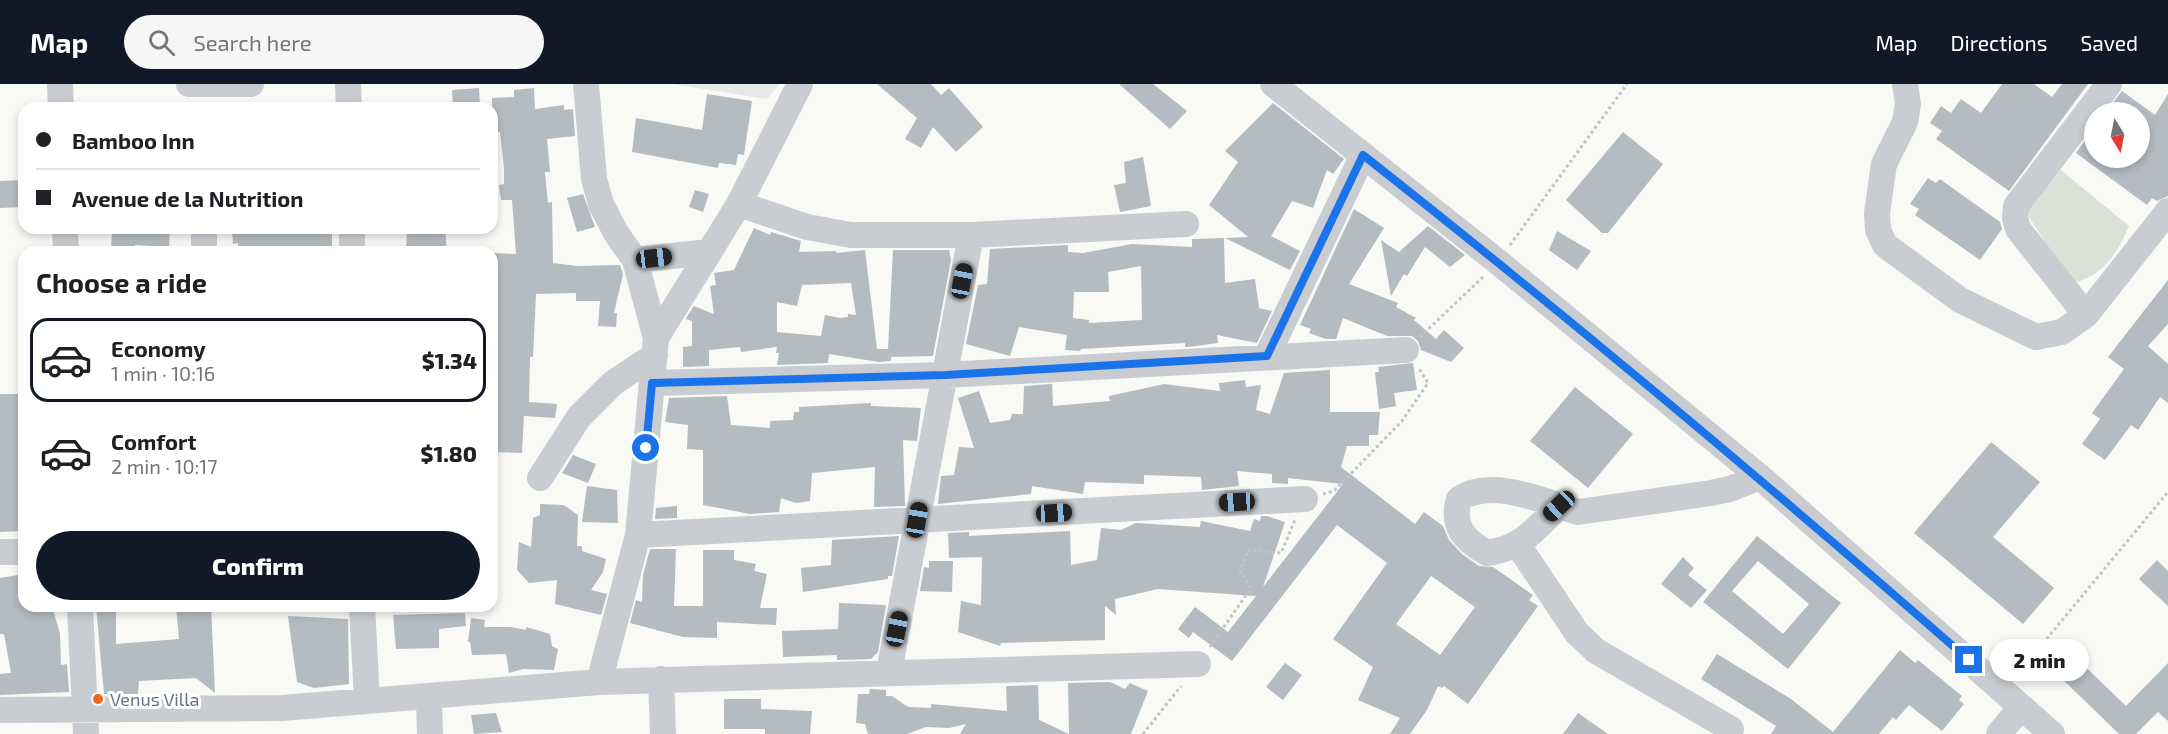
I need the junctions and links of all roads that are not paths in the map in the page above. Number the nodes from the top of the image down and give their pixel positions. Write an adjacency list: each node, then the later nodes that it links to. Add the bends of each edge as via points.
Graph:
1 (60, 84): 11 (street)
2 (189, 84): 3 (street)
3 (202, 84): 4 (street); 12 (street)
4 (251, 84)
5 (348, 84): 13 (street)
6 (586, 84): 20 (street, via 598,196 616,233)
7 (800, 84): 15 (street)
8 (1273, 84): 14 (street)
9 (1905, 84): 21 (street, via 1905,122 1884,164 1877,213 1878,230 1885,245 1960,300 2036,337 2062,332)
10 (2109, 84): 21 (street, via 2016,206 2018,229)
11 (61, 102)
12 (202, 102)
13 (349, 102)
14 (1363, 155): 24 (street); 27 (street)
15 (739, 204): 18 (street, via 807,227 851,235); 19 (street)
16 (2168, 211): 21 (street)
17 (1186, 224): 18 (street)
18 (971, 234): 25 (street)
19 (709, 252): 20 (street); 22 (street)
20 (636, 260): 22 (street)
21 (2086, 315)
22 (655, 346): 26 (street); 28 (street, via 579,417)
23 (1406, 350): 24 (street)
24 (1267, 356): 25 (street)
25 (945, 375): 26 (street); 31 (street)
26 (652, 383): 32 (street)
27 (1760, 477): 30 (street, via 1730,489 1622,506 1578,512); 44 (street)
28 (540, 478)
29 (1305, 499): 31 (street)
30 (1559, 506): 33 (street); 33 (street, via 1530,496 1489,490 1471,491 1459,499 1457,524 1462,536 1473,545 1487,553)
31 (917, 520): 32 (street); 39 (street)
32 (638, 536): 41 (street)
33 (1518, 545): 47 (street, via 1577,633 1596,651)
34 (0, 552): 35 (street)
35 (18, 552)
36 (80, 612): 45 (street)
37 (362, 612): 43 (street)
38 (1198, 664): 39 (street)
39 (889, 672): 40 (street)
40 (661, 679): 41 (street); 50 (street)
41 (599, 682): 42 (street)
42 (429, 698): 43 (street); 49 (street)
43 (367, 700): 45 (street, via 228,710)
44 (2012, 700): 51 (street); 52 (street)
45 (86, 708): 46 (street); 48 (street)
46 (0, 710)
47 (1731, 729)
48 (86, 734)
49 (430, 734)
50 (663, 734)
51 (1999, 734)
52 (2052, 734)

